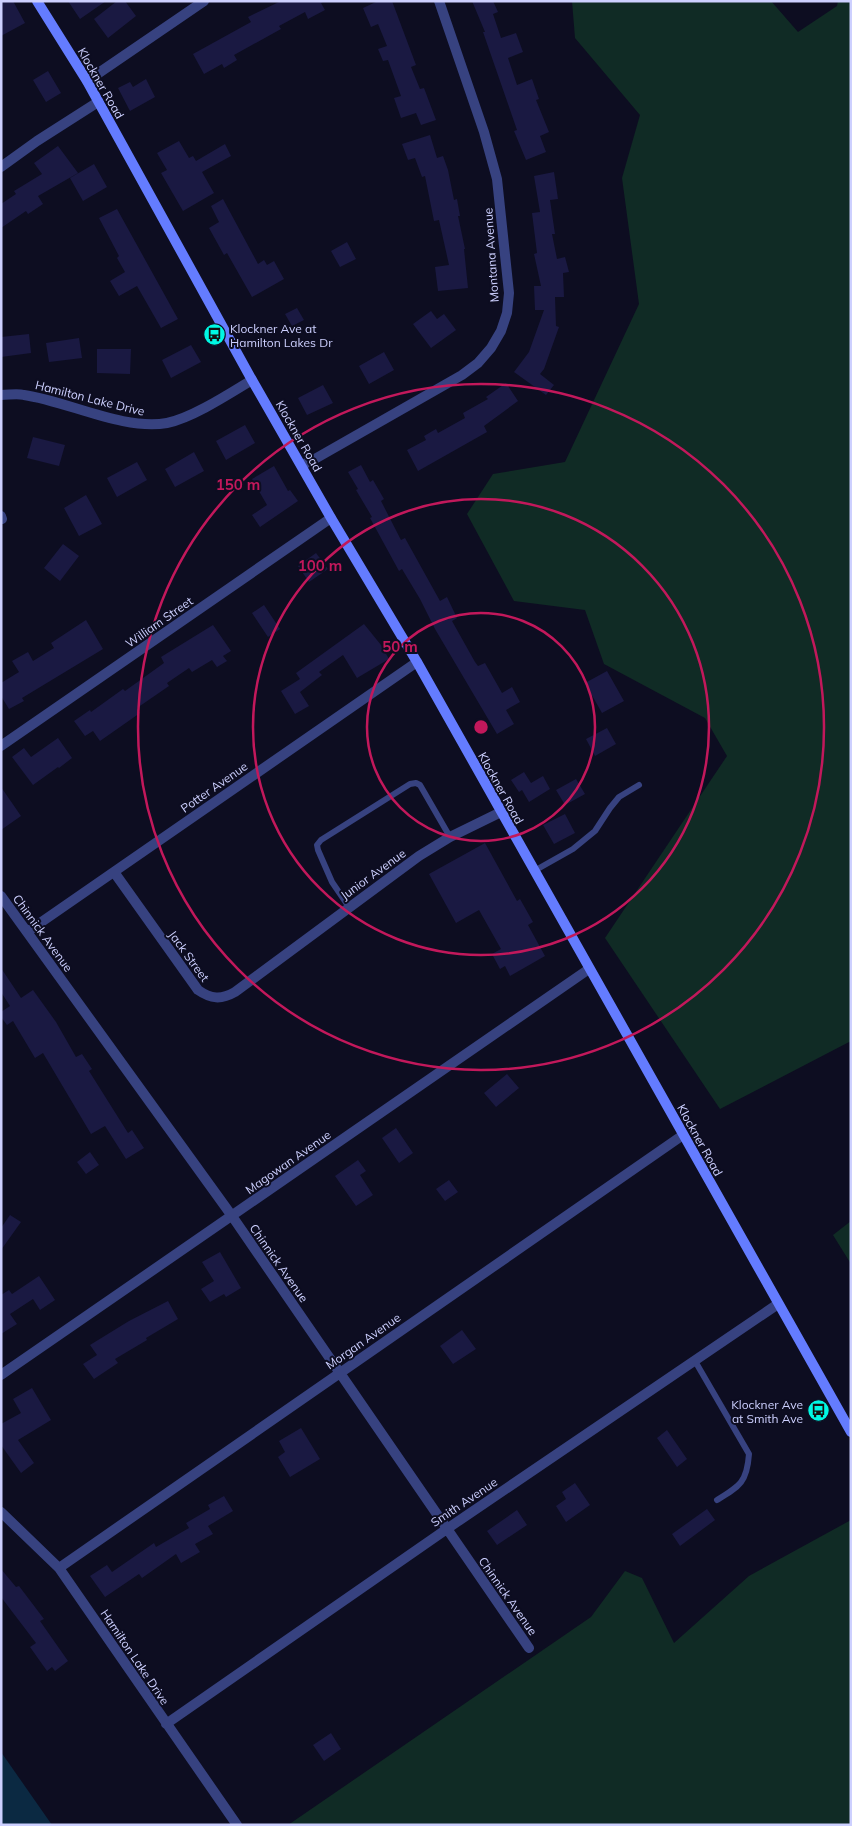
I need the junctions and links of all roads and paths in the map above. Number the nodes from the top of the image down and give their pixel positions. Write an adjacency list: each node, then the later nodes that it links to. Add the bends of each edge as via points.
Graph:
1 (37, 1): 4 (main road, Klockner Road)
2 (204, 1): 4 (street)
3 (439, 1): 9 (street, Montana Avenue, via 497,179 509,293 507,313 491,348 462,375)
4 (87, 81): 5 (main road, Klockner Road)
5 (98, 102): 6 (street); 7 (main road, Klockner Road)
6 (1, 166)
7 (252, 380): 8 (street, Hamilton Lake Drive, via 185,418 167,423 130,422 23,394); 9 (main road, Klockner Road)
8 (1, 395)
9 (302, 465): 10 (main road, Klockner Road)
10 (331, 518): 11 (main road, Klockner Road); 12 (street, William Street)
11 (417, 662): 14 (main road, Klockner Road); 17 (street, Potter Avenue)
12 (1, 746)
13 (639, 785): 16 (lane, via 619,797 595,831 573,849)
14 (501, 812): 15 (street, Junior Avenue); 16 (main road, Klockner Road)
15 (450, 837): 19 (street, Junior Avenue); 19 (lane, via 416,783 321,840 318,850 332,882)
16 (534, 871): 22 (main road, Klockner Road)
17 (114, 872): 20 (street, Potter Avenue); 21 (street, Jack Street, via 198,990 206,996 227,996)
18 (1, 896): 20 (street, Chinnick Avenue)
19 (349, 907): 21 (street, Junior Avenue)
20 (27, 932): 24 (street, Chinnick Avenue)
21 (267, 968)
22 (589, 969): 23 (main road, Klockner Road); 24 (street, Magowan Avenue)
23 (683, 1135): 25 (main road, Klockner Road); 27 (street, Morgan Avenue)
24 (232, 1216): 27 (street, Chinnick Avenue); 28 (street, Magowan Avenue)
25 (778, 1304): 26 (street, Smith Avenue); 29 (main road, Klockner Road)
26 (695, 1361): 30 (lane, via 749,1454 748,1471 738,1487); 32 (street, Smith Avenue)
27 (340, 1372): 32 (street, Chinnick Avenue); 33 (street, Morgan Avenue)
28 (1, 1376)
29 (851, 1432)
30 (717, 1500)
31 (1, 1512): 33 (street, Hamilton Lake Drive)
32 (447, 1529): 34 (street, Chinnick Avenue); 35 (street, Smith Avenue)
33 (59, 1568): 35 (street, Hamilton Lake Drive)
34 (529, 1648)
35 (166, 1724): 36 (street, Hamilton Lake Drive)
36 (237, 1825)

